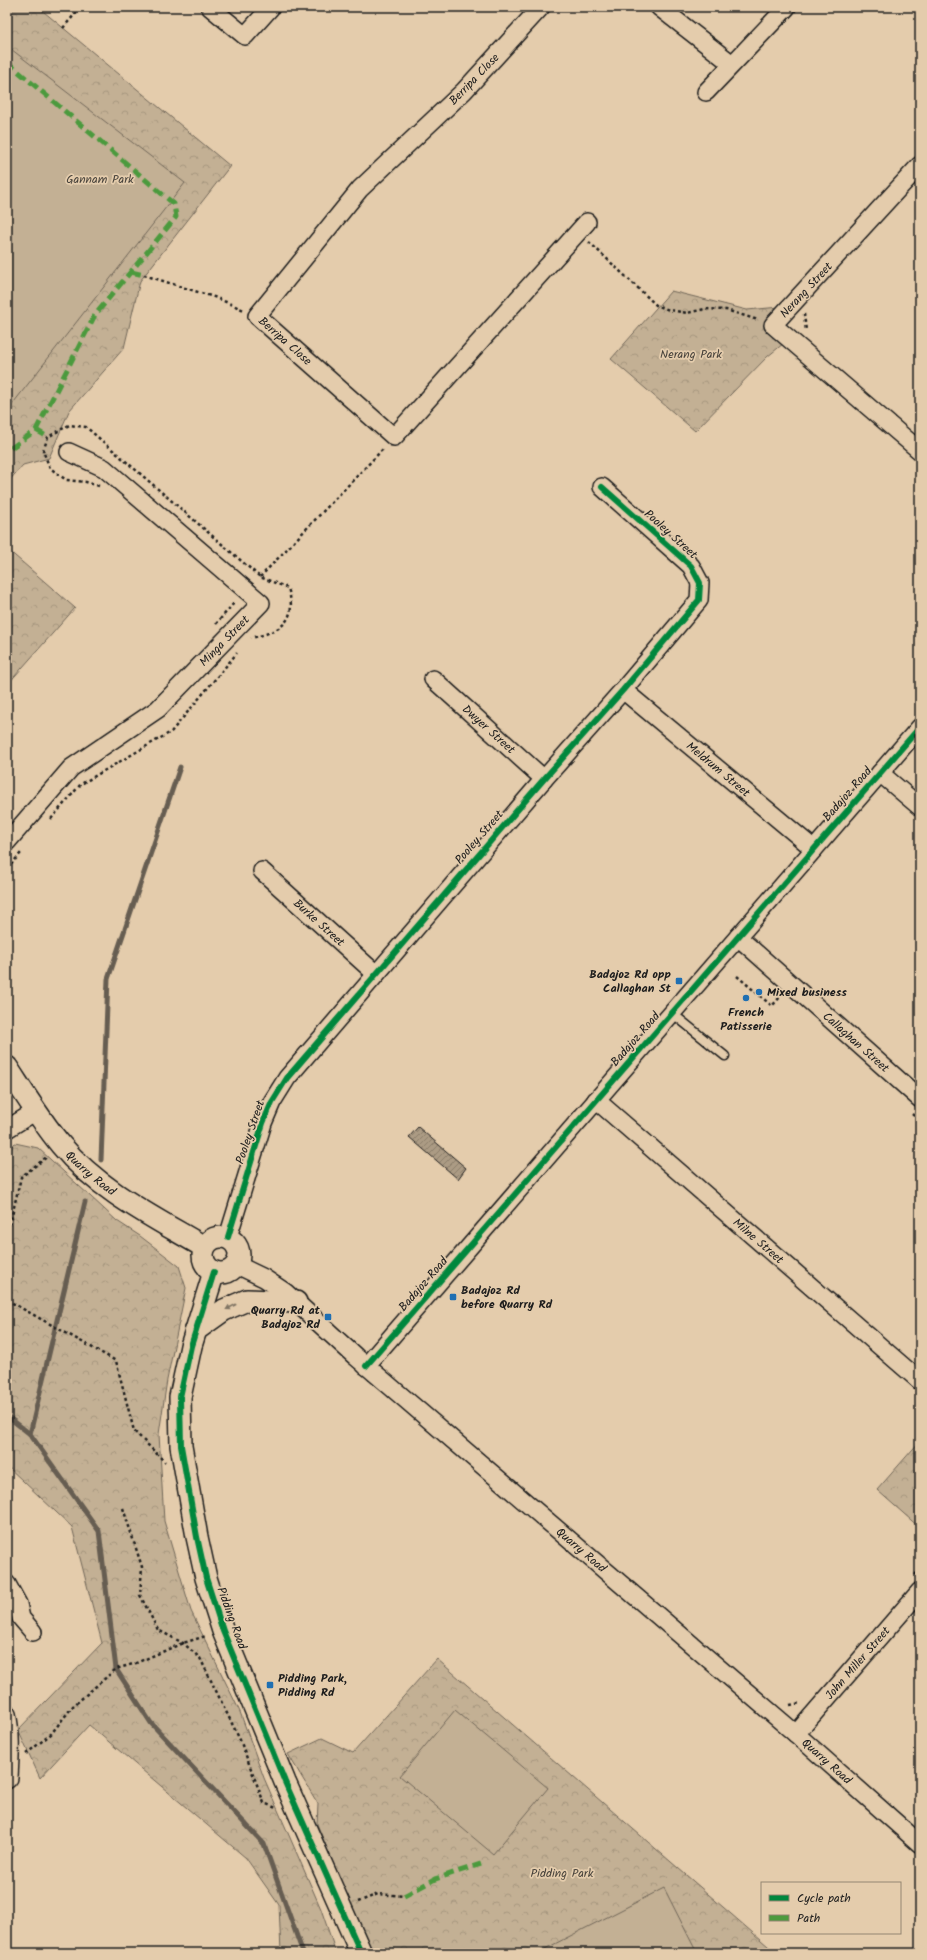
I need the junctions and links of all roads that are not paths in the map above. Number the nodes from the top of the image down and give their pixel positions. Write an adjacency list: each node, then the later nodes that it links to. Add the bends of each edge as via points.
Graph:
1 (210, 7): 2 (street, via 245,36)
2 (271, 7)
3 (541, 7): 9 (street, Berripa Close, via 464,91 360,189 257,316 394,437)
4 (659, 7): 6 (street)
5 (787, 7): 6 (street)
6 (732, 64): 7 (street)
7 (706, 92)
8 (920, 165): 10 (street, Nerang Street, via 773,325)
9 (582, 227)
10 (920, 451)
11 (69, 452): 19 (street, Minga Street, via 104,468 261,603 158,709 71,768)
12 (602, 487): 14 (street, Pooley Street, via 691,566 700,583 699,600)
13 (433, 679): 17 (street, Dwyer Street)
14 (623, 690): 17 (street, Pooley Street); 20 (street, Meldrum Street)
15 (920, 727): 16 (street, Badajoz Road)
16 (880, 773): 18 (street); 20 (street, Badajoz Road)
17 (544, 779): 23 (street, Pooley Street)
18 (920, 807)
19 (7, 842)
20 (814, 849): 22 (street, Badajoz Road)
21 (262, 871): 23 (street, Burke Street)
22 (738, 937): 24 (street, Badajoz Road); 28 (street, Callaghan Street)
23 (376, 974): 31 (street, Pooley Street, via 287,1078 272,1102 263,1123)
24 (672, 1013): 25 (lane); 27 (street, Badajoz Road)
25 (725, 1056)
26 (7, 1067): 29 (street, Quarry Road)
27 (596, 1100): 37 (street, Badajoz Road); 38 (street, Milne Street)
28 (914, 1105)
29 (36, 1111): 30 (street); 32 (street, Quarry Road, via 62,1146 92,1175 122,1198)
30 (7, 1129)
31 (228, 1237): 32 (street, via 212,1239); 33 (street, via 238,1246 240,1252)
32 (204, 1247): 34 (street, via 204,1262)
33 (237, 1265): 34 (street, via 229,1272); 35 (street, Quarry Road, via 270,1282)
34 (214, 1272): 36 (street, Pidding Road)
35 (296, 1302): 36 (street, one-way to 36, via 247,1300 224,1310); 37 (street, Quarry Road)
36 (196, 1330): 46 (street, Pidding Road, via 180,1397 181,1446 186,1484 206,1578 223,1630 302,1820)
37 (366, 1366): 43 (street, Quarry Road)
38 (920, 1381)
39 (7, 1584): 41 (street, via 18,1604 21,1618)
40 (920, 1591): 43 (street, John Miller Street)
41 (33, 1632)
42 (7, 1714): 44 (street, via 10,1748)
43 (796, 1734): 45 (street, Quarry Road)
44 (7, 1780)
45 (920, 1844)
46 (361, 1953)

